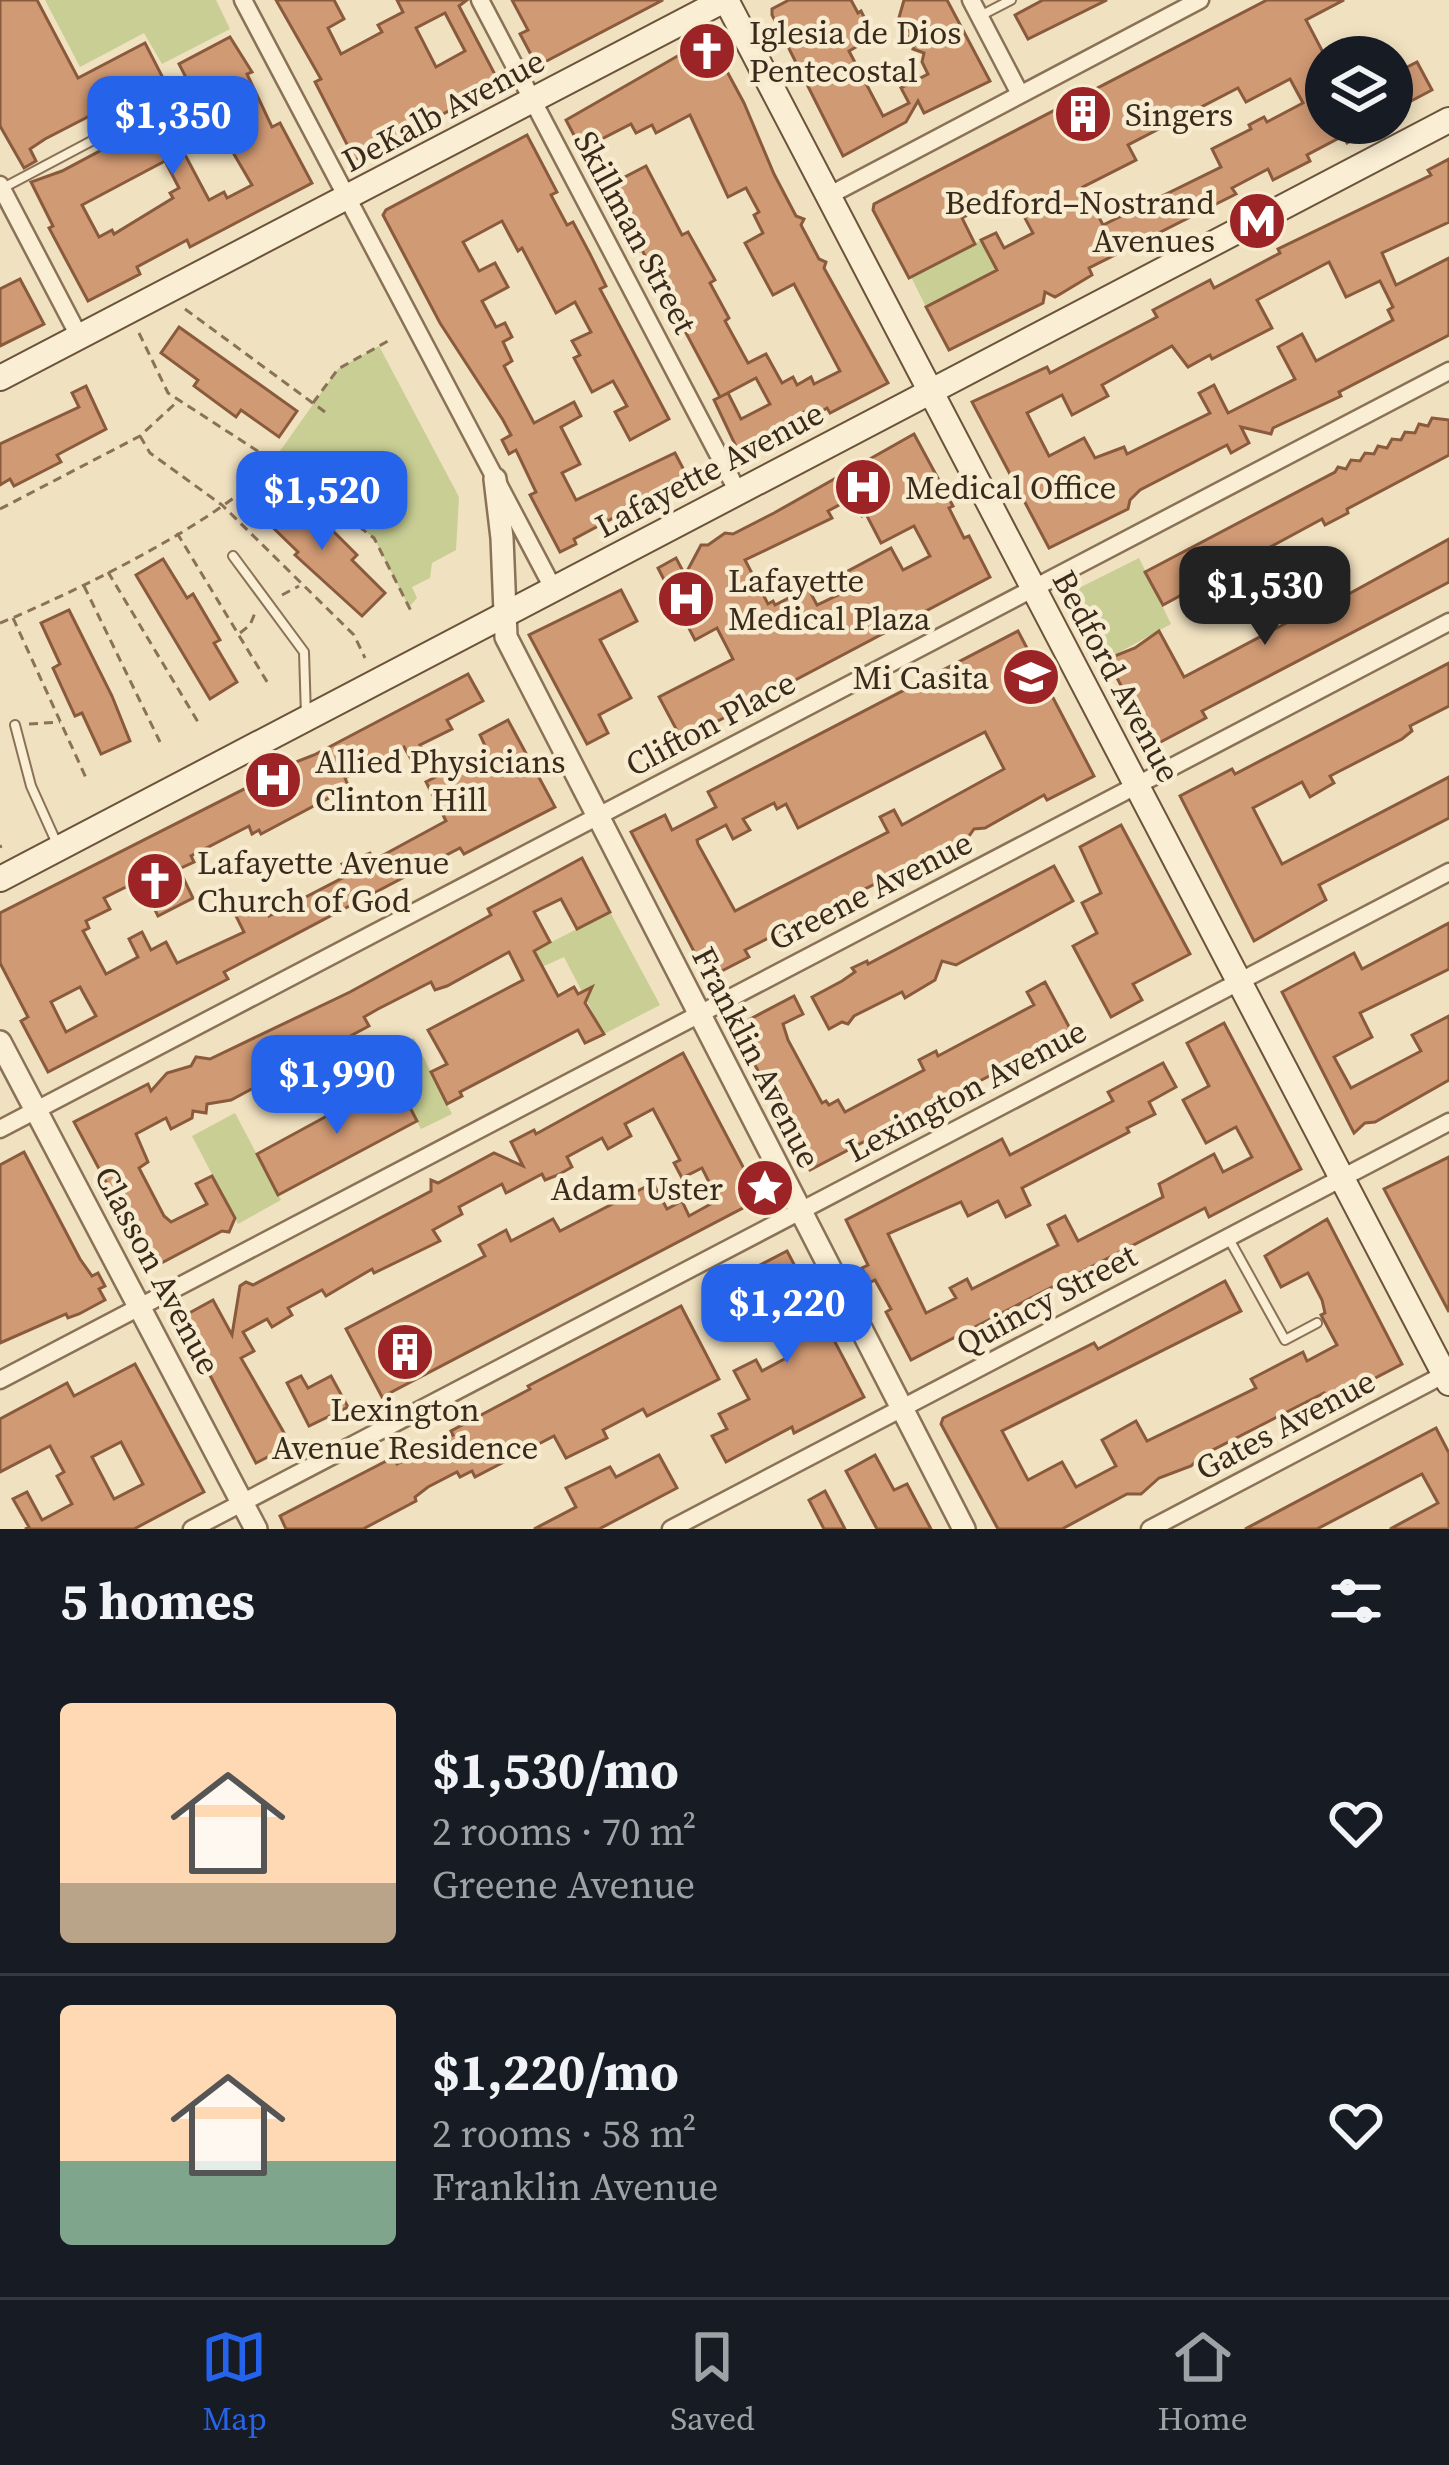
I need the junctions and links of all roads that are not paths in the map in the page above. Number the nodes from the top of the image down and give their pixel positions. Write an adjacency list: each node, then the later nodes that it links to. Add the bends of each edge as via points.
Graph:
1 (243, 0): 13 (street)
2 (481, 0): 8 (street, Skillman Street)
3 (725, 0): 8 (main road, DeKalb Avenue); 12 (main road, Bedford Avenue)
4 (1011, 0): 6 (lane)
5 (1200, 0): 7 (street)
6 (975, 8): 7 (street)
7 (1020, 94): 12 (street)
8 (533, 100): 13 (main road, DeKalb Avenue); 19 (street, Skillman Street)
9 (165, 102): 11 (lane)
10 (1449, 120): 17 (main road, Lafayette Avenue)
11 (1, 187): 14 (street)
12 (828, 196): 17 (main road, Bedford Avenue)
13 (346, 198): 14 (main road, DeKalb Avenue); 18 (street)
14 (79, 336): 16 (main road, DeKalb Avenue)
15 (1449, 371): 22 (street, Clifton Place)
16 (0, 378)
17 (929, 390): 19 (main road, Lafayette Avenue); 22 (main road, Bedford Avenue)
18 (495, 478): 21 (street); 23 (street, Franklin Avenue)
19 (738, 491): 21 (main road, Lafayette Avenue)
20 (232, 556): 25 (lane, via 304,652)
21 (553, 588): 23 (main road, Lafayette Avenue)
22 (1034, 588): 27 (main road, Bedford Avenue); 28 (street, Clifton Place)
23 (506, 612): 25 (main road, Lafayette Avenue); 28 (street, Franklin Avenue, via 506,638)
24 (1449, 622): 27 (street, Greene Avenue)
25 (305, 717): 29 (main road, Lafayette Avenue)
26 (15, 725): 29 (lane)
27 (1136, 785): 32 (main road, Bedford Avenue); 33 (street, Greene Avenue)
28 (596, 817): 33 (street, Franklin Avenue); 35 (street, Clifton Place)
29 (58, 848): 31 (main road, Lafayette Avenue)
30 (1449, 872): 32 (street, Lexington Avenue)
31 (0, 879)
32 (1239, 982): 38 (main road, Bedford Avenue); 39 (street, Lexington Avenue)
33 (698, 1013): 39 (street, Franklin Avenue); 41 (street, Greene Avenue)
34 (0, 1042): 35 (street, Classon Avenue)
35 (37, 1110): 37 (street, Clifton Place); 41 (street, Classon Avenue)
36 (1449, 1122): 38 (street, Quincy Street)
37 (0, 1129)
38 (1342, 1178): 40 (street, Quincy Street); 43 (main road, Bedford Avenue)
39 (799, 1212): 45 (street, Franklin Avenue); 46 (street, Lexington Avenue)
40 (1228, 1238): 42 (lane, via 1285,1340); 45 (street, Quincy Street)
41 (140, 1307): 44 (street, Greene Avenue); 46 (street, Classon Avenue)
42 (1317, 1323)
43 (1448, 1376): 51 (street, Gates Avenue)
44 (0, 1380)
45 (901, 1409): 49 (street, Quincy Street); 50 (street, Franklin Avenue)
46 (242, 1503): 47 (street, Lexington Avenue); 48 (street, Classon Avenue)
47 (192, 1529)
48 (256, 1529)
49 (671, 1529)
50 (964, 1529)
51 (1150, 1529)

